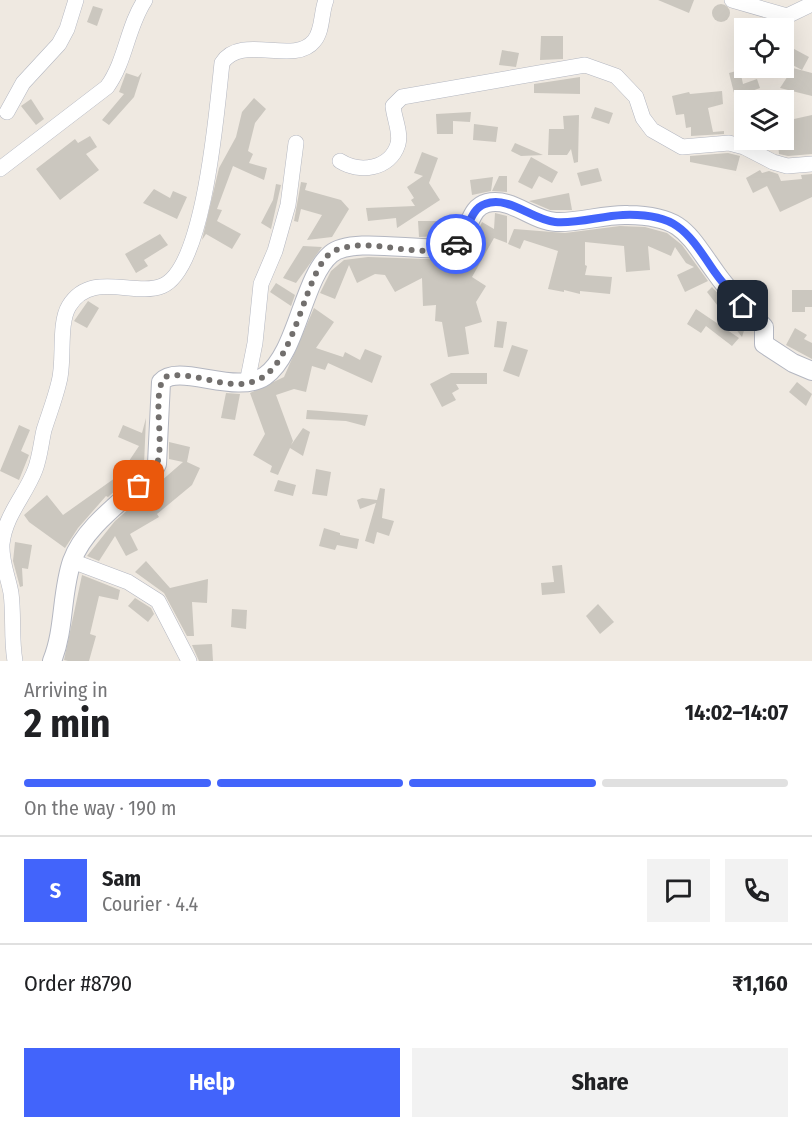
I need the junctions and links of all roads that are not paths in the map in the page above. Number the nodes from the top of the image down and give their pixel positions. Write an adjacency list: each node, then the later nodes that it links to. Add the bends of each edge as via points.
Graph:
1 (76, 0): 6 (street, via 59,44 23,83)
2 (145, 0): 10 (street, via 135,17 116,75 107,87)
3 (326, 0): 14 (street, via 318,35 307,47 244,50 230,54 222,63 206,186 181,269 164,285 154,288 114,285 91,289 69,307 64,321 62,371 35,472 10,514 4,536 2,558 11,591)
4 (732, 0): 5 (street, via 788,16)
5 (812, 4)
6 (7, 112)
7 (296, 143): 12 (street, via 288,205 261,284)
8 (340, 160): 9 (street, via 351,168 363,169 392,155 399,135 393,106 402,97 585,65 616,76 636,98 652,130 682,147 729,144 787,166)
9 (812, 164)
10 (0, 169)
11 (812, 371): 12 (street, via 764,344 764,327 726,287 700,248 679,226 651,216 626,215 553,222 501,202 477,208 463,237 451,247 418,250 349,246 332,252 319,270 274,369)
12 (247, 383): 13 (street, via 165,377 159,390 160,443 153,472 95,526)
13 (72, 561): 15 (street, via 61,636); 16 (street, via 128,582 158,601)
14 (15, 661)
15 (52, 661)
16 (189, 661)

